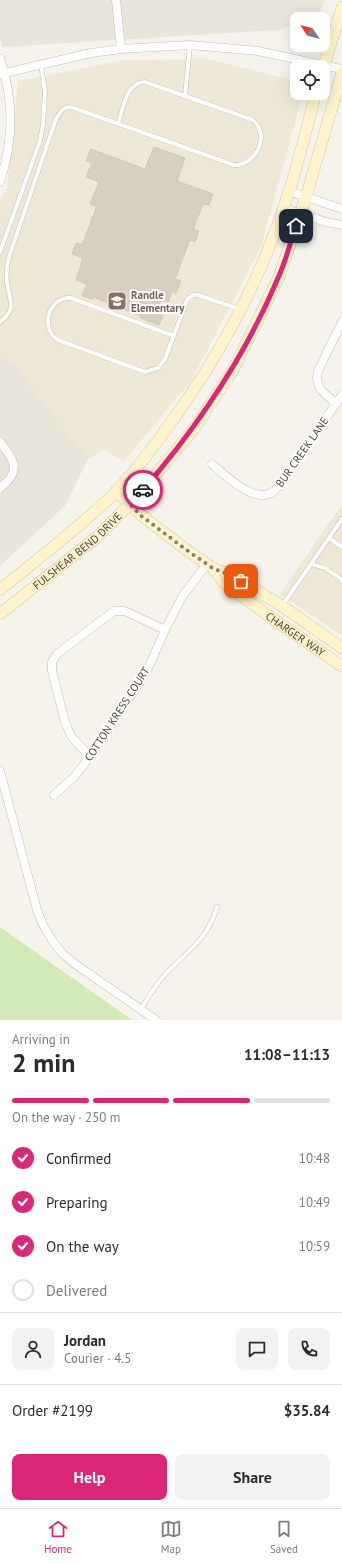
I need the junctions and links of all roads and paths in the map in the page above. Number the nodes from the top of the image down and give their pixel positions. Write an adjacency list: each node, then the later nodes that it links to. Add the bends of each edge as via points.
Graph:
1 (116, 0): 4 (street)
2 (342, 6): 7 (street)
3 (190, 45): 4 (street); 6 (street, via 258,51); 13 (lane)
4 (121, 49): 8 (street)
5 (0, 58): 11 (street)
6 (295, 60)
7 (325, 60)
8 (41, 64): 11 (street); 23 (lane, via 45,92 40,140)
9 (330, 68): 10 (street)
10 (342, 69)
11 (2, 73): 16 (street, via 11,116 7,153)
12 (342, 73): 18 (street, FULSHEAR BEND DRIVE)
13 (185, 96): 15 (lane, via 150,83 137,83 130,90); 15 (lane, via 256,123 261,136 259,148 253,158 245,164 234,165)
14 (314, 100): 17 (street, FULSHEAR BEND DRIVE)
15 (118, 124): 25 (lane, via 71,107 62,110 58,115 9,257 7,278 12,307)
16 (0, 182)
17 (289, 192): 18 (street); 19 (street, FULSHEAR BEND DRIVE)
18 (306, 197): 20 (street); 21 (street, FULSHEAR BEND DRIVE)
19 (284, 208): 21 (street); 24 (street, FULSHEAR BEND DRIVE)
20 (342, 209)
21 (300, 213): 22 (street); 34 (street, FULSHEAR BEND DRIVE, via 279,277 234,368 196,426)
22 (342, 225)
23 (0, 252)
24 (241, 310): 27 (lane, via 194,294 187,300); 33 (street, FULSHEAR BEND DRIVE, via 211,365 178,413)
25 (0, 322)
26 (342, 322): 29 (street, via 317,377 321,391)
27 (174, 336): 27 (lane, via 158,368 145,372 58,340 50,333 47,323 51,309 66,297)
28 (342, 395): 29 (street, BUR CREEK LANE)
29 (336, 403): 31 (street, BUR CREEK LANE, via 271,493 250,493)
30 (0, 442): 32 (street, via 12,458 14,468 11,478)
31 (212, 464)
32 (0, 488)
33 (116, 491): 34 (street, CHARGER WAY); 41 (street, FULSHEAR BEND DRIVE)
34 (130, 504): 39 (street, CHARGER WAY, via 140,515); 43 (street, FULSHEAR BEND DRIVE, via 97,538)
35 (342, 519): 36 (lane)
36 (329, 538): 37 (lane); 38 (lane)
37 (342, 547)
38 (311, 564): 40 (lane, via 325,568); 42 (lane)
39 (210, 566): 42 (street, CHARGER WAY, via 231,575); 44 (street, CHARGER WAY, via 224,583); 45 (street, COTTON KRESS COURT, via 182,597)
40 (342, 581)
41 (0, 590)
42 (282, 606): 44 (street); 46 (street, CHARGER WAY)
43 (0, 614)
44 (273, 619): 47 (street, CHARGER WAY)
45 (165, 630): 48 (street, COTTON KRESS COURT, via 147,671); 48 (street, via 125,612 114,611 57,654 52,662 65,722 71,736)
46 (342, 648)
47 (342, 666)
48 (90, 757): 50 (street, COTTON KRESS COURT, via 74,777)
49 (0, 771): 52 (street, via 43,925 54,943 75,964)
50 (54, 795)
51 (216, 907): 52 (lane, via 214,917 200,940 162,978)
52 (140, 1009): 53 (street)
53 (156, 1020)

